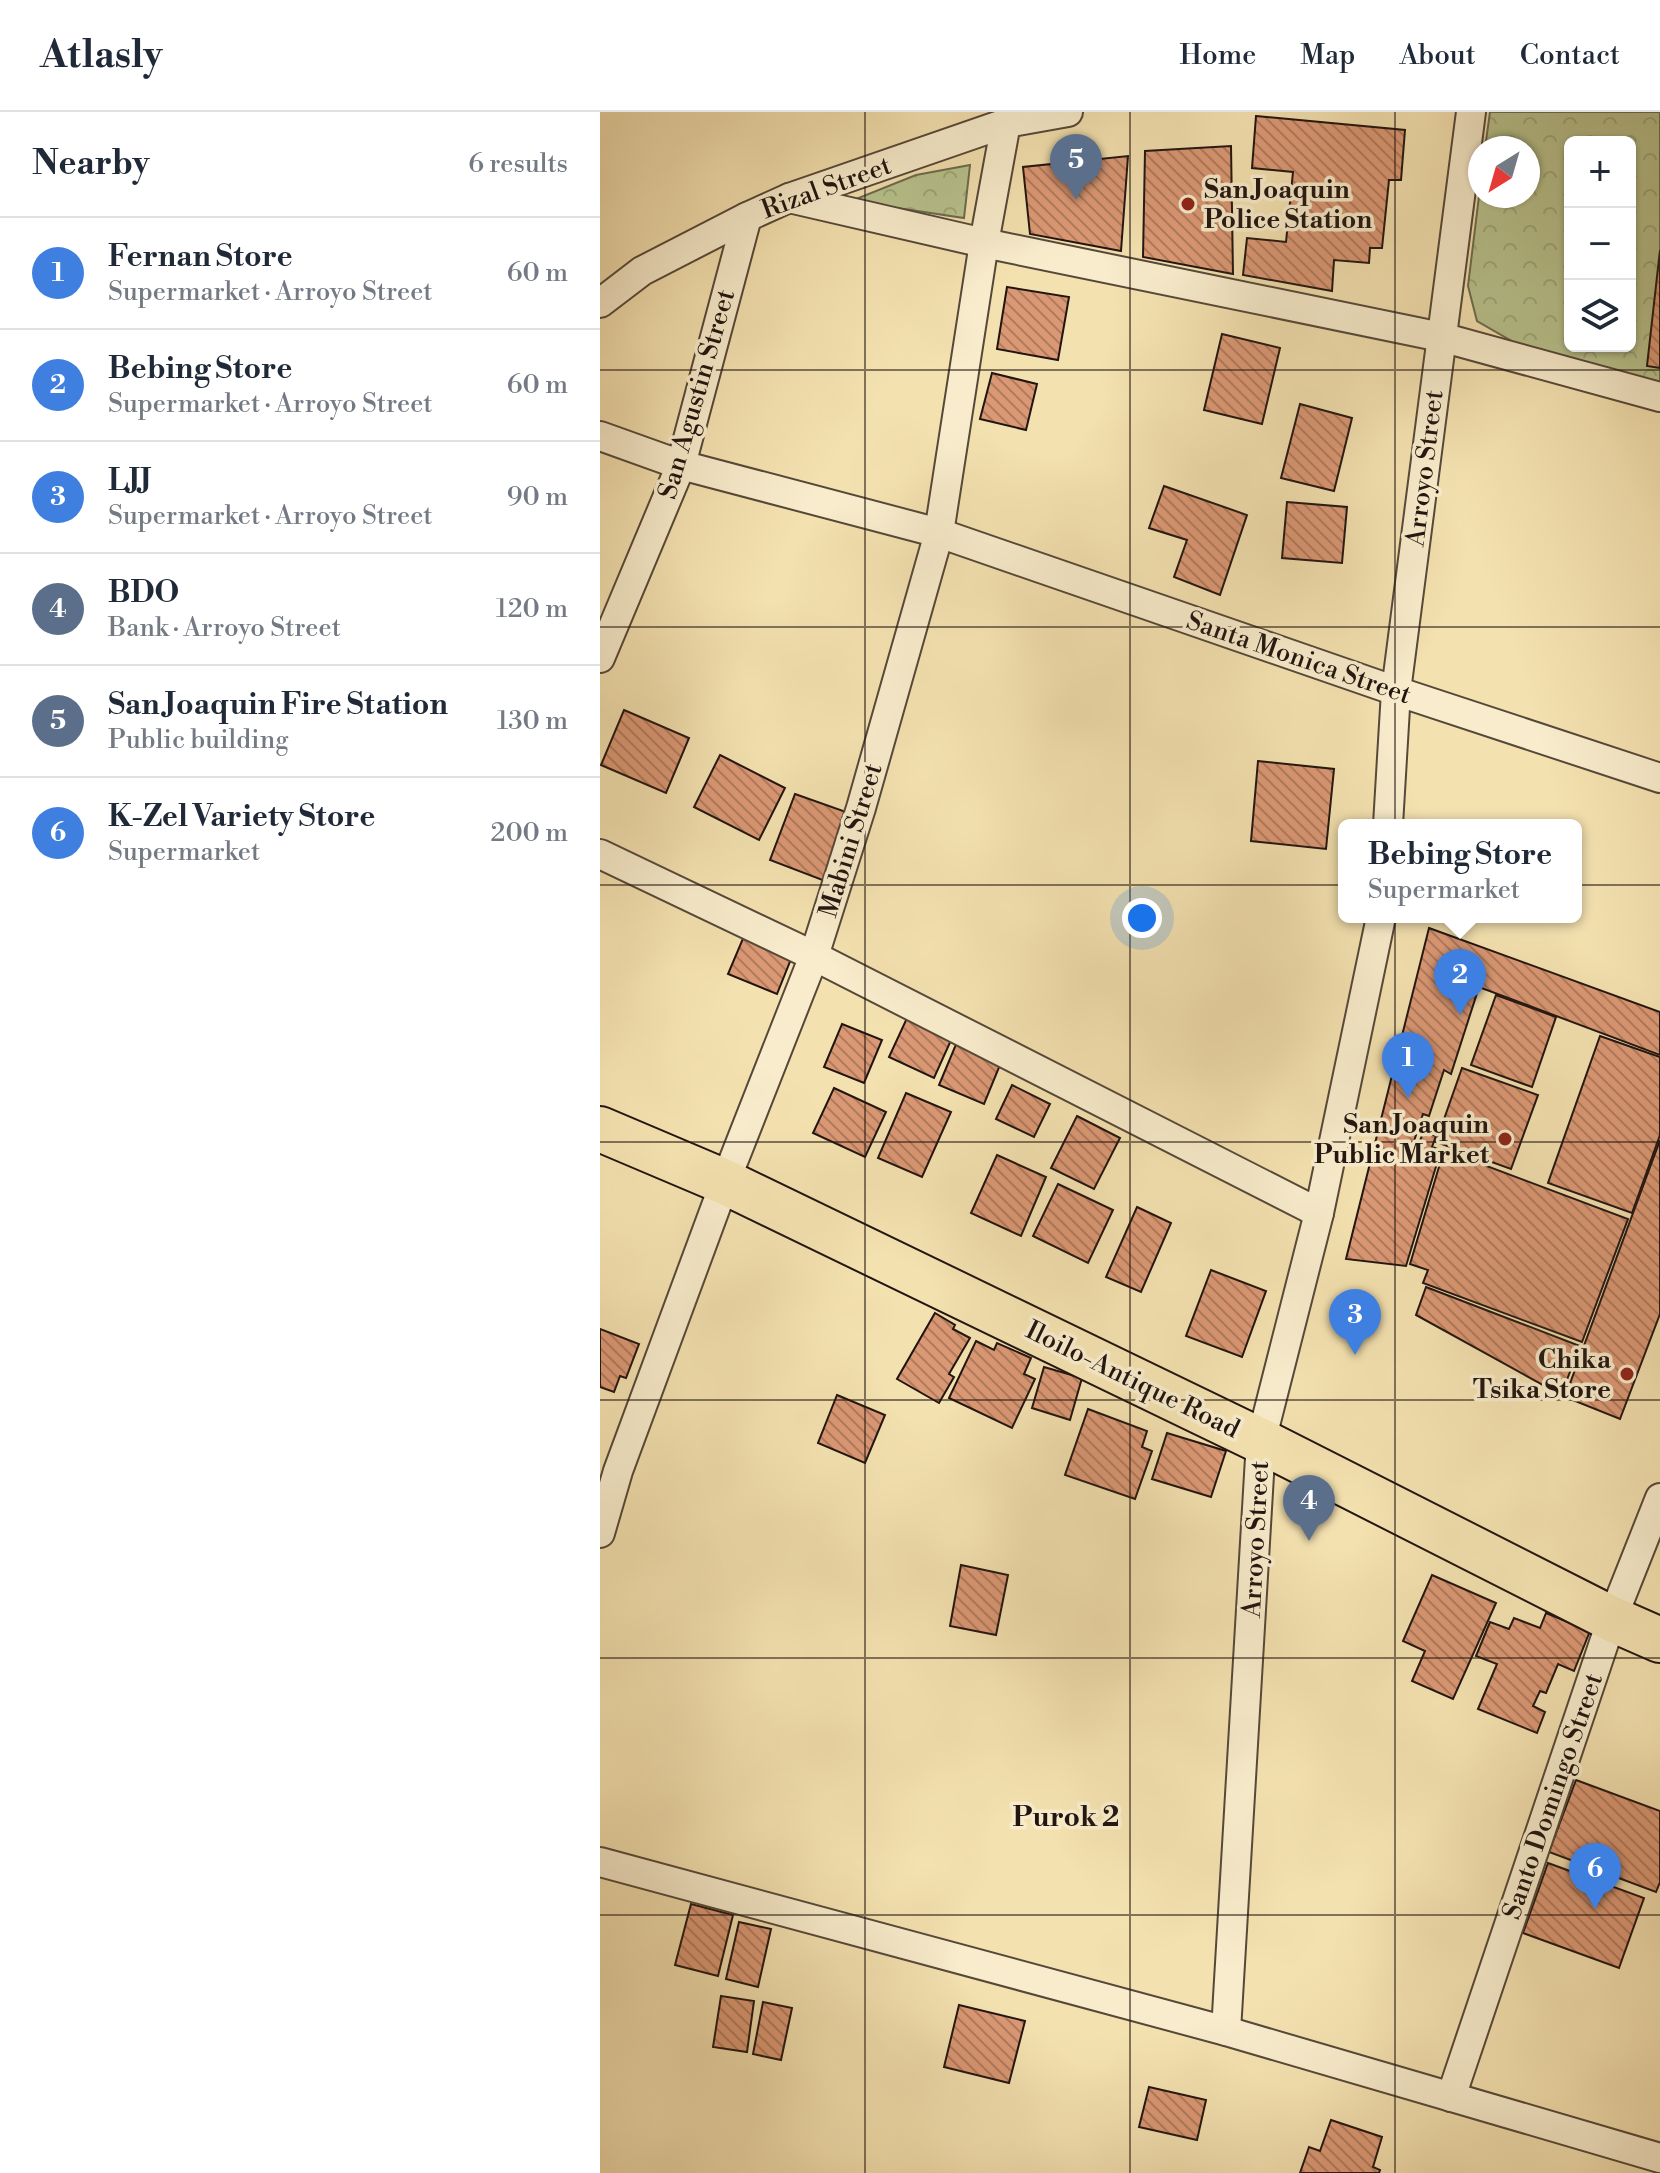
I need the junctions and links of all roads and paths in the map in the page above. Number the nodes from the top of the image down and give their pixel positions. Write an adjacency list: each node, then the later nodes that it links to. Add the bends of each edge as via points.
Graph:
1 (1068, 112): 3 (street, Rizal Street)
2 (1471, 112): 8 (street, Arroyo Street)
3 (1006, 123): 4 (street, Rizal Street); 6 (street, Mabini Street)
4 (789, 198): 5 (street, Rizal Street); 6 (street)
5 (747, 217): 7 (street, Rizal Street, via 642,271); 11 (street, San Agustin Street)
6 (984, 243): 8 (street); 12 (street, Mabini Street)
7 (600, 303)
8 (1441, 337): 9 (street); 14 (street, Arroyo Street)
9 (1660, 397)
10 (600, 436): 11 (street, Santa Monica Street)
11 (681, 465): 12 (street, Santa Monica Street); 13 (street, San Agustin Street)
12 (939, 533): 14 (street, Santa Monica Street); 19 (street, Mabini Street)
13 (600, 658)
14 (1396, 691): 15 (street, Santa Monica Street); 16 (street, Arroyo Street)
15 (1660, 778)
16 (1388, 819)
17 (600, 854): 19 (street)
18 (1380, 923): 22 (street, Arroyo Street)
19 (814, 956): 21 (street, Mabini Street); 22 (street)
20 (600, 1129): 21 (main road, Iloilo-Antique Road)
21 (725, 1182): 23 (main road, Iloilo-Antique Road); 25 (street, Mabini Street)
22 (1319, 1213): 23 (street, Arroyo Street)
23 (1261, 1441): 26 (main road, Iloilo-Antique Road); 29 (street, Arroyo Street)
24 (1660, 1498): 26 (street, Santo Domingo Street)
25 (600, 1533)
26 (1612, 1619): 27 (main road, Iloilo-Antique Road); 30 (street, Santo Domingo Street)
27 (1660, 1640)
28 (600, 1862): 29 (street)
29 (1226, 2031): 30 (street)
30 (1451, 2097): 31 (street)
31 (1660, 2158)

